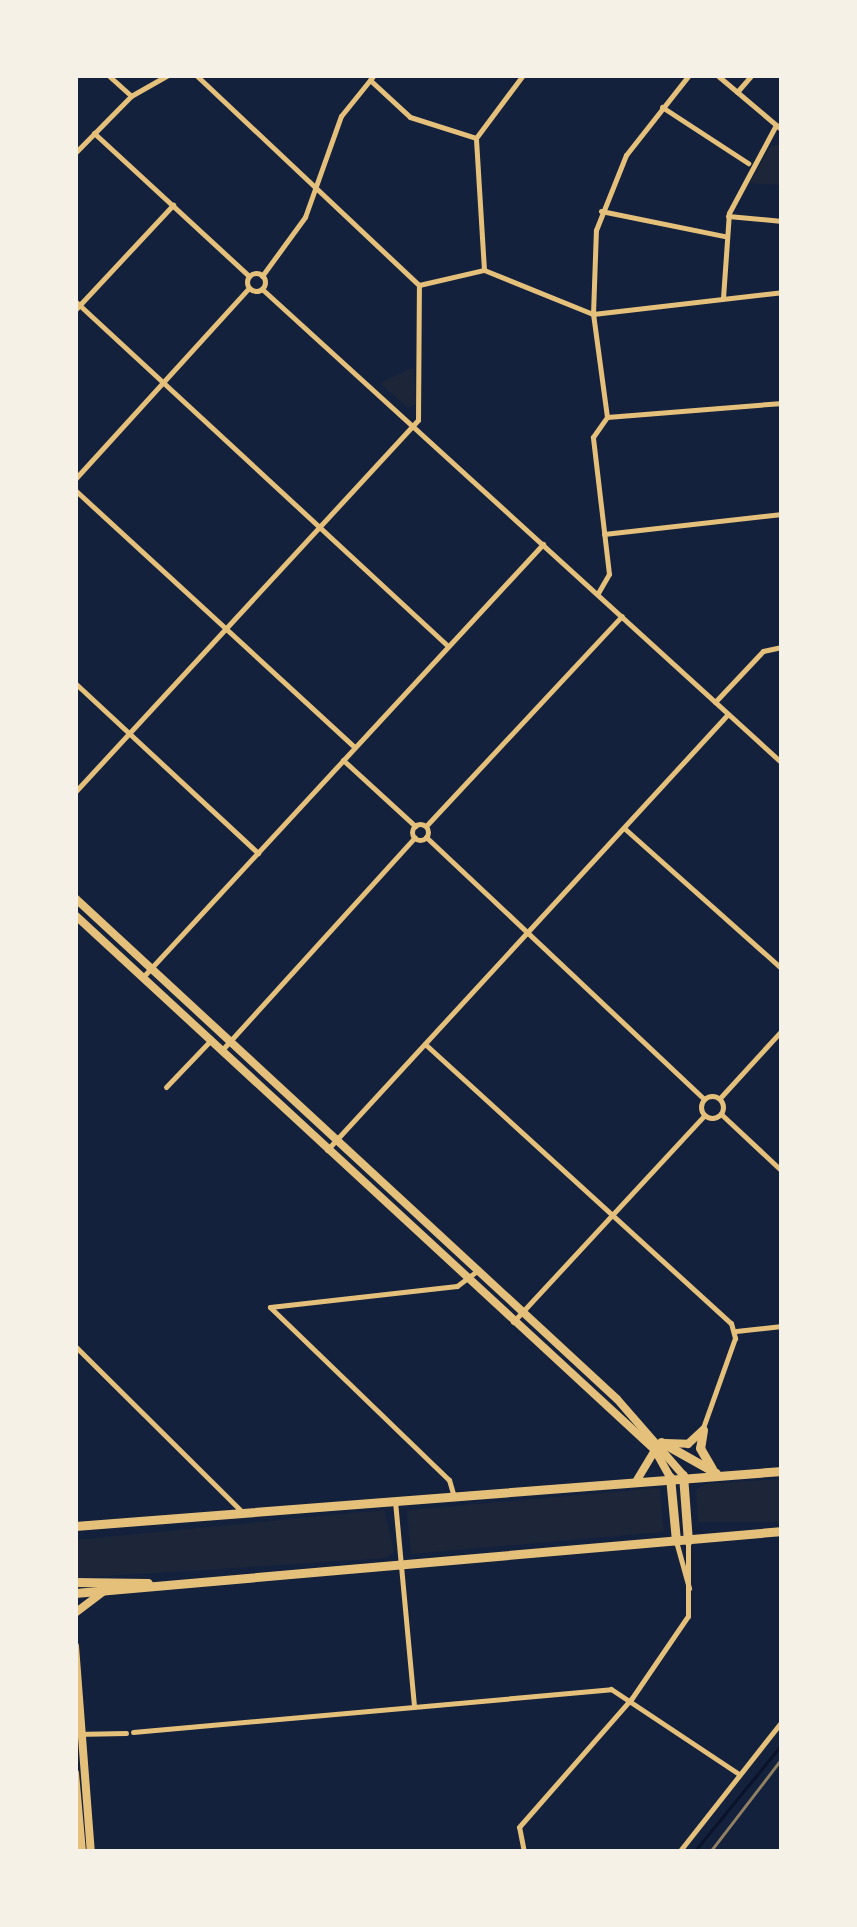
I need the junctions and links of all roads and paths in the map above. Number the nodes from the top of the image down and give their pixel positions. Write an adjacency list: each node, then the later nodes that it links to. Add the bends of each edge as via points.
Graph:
1 (108, 75): 10 (street)
2 (168, 75): 10 (street)
3 (196, 75): 17 (street)
4 (523, 75): 14 (street)
5 (689, 75): 11 (street)
6 (717, 75): 9 (street)
7 (752, 75): 9 (street)
8 (372, 78): 14 (street, via 410,117); 17 (street, via 341,116)
9 (738, 92): 12 (street)
10 (131, 96): 13 (street)
11 (662, 107): 16 (street); 19 (street, via 626,155)
12 (780, 128): 16 (street)
13 (94, 133): 15 (street); 18 (street)
14 (476, 138): 23 (street)
15 (75, 153)
16 (748, 163): 20 (street)
17 (316, 186): 25 (street); 26 (street)
18 (172, 205): 24 (street); 31 (street)
19 (601, 211): 22 (street); 32 (street)
20 (728, 216): 21 (street); 22 (street)
21 (782, 221)
22 (724, 236): 30 (street)
23 (484, 270): 26 (street); 32 (street)
24 (250, 276): 25 (street); 27 (street)
25 (262, 276): 28 (street)
26 (419, 285): 36 (street, via 425,400)
27 (248, 288): 28 (street); 33 (street)
28 (262, 288): 36 (street)
29 (782, 292): 30 (street)
30 (723, 299): 32 (street)
31 (77, 305): 33 (street)
32 (593, 314): 35 (street)
33 (163, 383): 37 (street); 40 (street)
34 (782, 403): 35 (street)
35 (607, 417): 41 (street, via 593,437)
36 (414, 426): 40 (street); 42 (street)
37 (75, 479): 38 (street)
38 (75, 490): 45 (street)
39 (782, 514): 41 (street)
40 (320, 528): 45 (street); 46 (street)
41 (604, 534): 43 (street, via 609,574)
42 (543, 544): 43 (street); 46 (street)
43 (598, 593): 44 (street)
44 (622, 616): 49 (street); 57 (street)
45 (226, 629): 51 (street); 52 (street)
46 (448, 646): 52 (street)
47 (782, 647): 49 (street, via 763,651)
48 (75, 683): 51 (street)
49 (714, 702): 50 (street)
50 (728, 714): 54 (street); 58 (street)
51 (130, 733): 55 (street); 61 (street)
52 (354, 747): 53 (street)
53 (344, 760): 56 (street); 61 (street)
54 (782, 763)
55 (75, 792)
56 (415, 826): 57 (street); 59 (street)
57 (426, 826): 60 (street)
58 (624, 828): 64 (street); 66 (street)
59 (415, 837): 60 (street); 70 (street)
60 (426, 837): 64 (street)
61 (258, 852): 65 (street)
62 (75, 898): 65 (main road)
63 (75, 916): 67 (main road)
64 (526, 933): 71 (street); 75 (street)
65 (152, 968): 67 (street); 70 (main road)
66 (782, 969)
67 (142, 978): 69 (main road)
68 (782, 1030): 74 (street)
69 (210, 1040): 72 (main road); 73 (street)
70 (231, 1040): 72 (street); 78 (main road)
71 (425, 1044): 78 (street); 81 (street)
72 (221, 1051): 79 (main road)
73 (166, 1087)
74 (720, 1098): 75 (street); 76 (street)
75 (704, 1099): 77 (street)
76 (721, 1114): 77 (street); 80 (street)
77 (705, 1116): 81 (street)
78 (337, 1139): 79 (street); 82 (main road)
79 (326, 1151): 83 (main road)
80 (782, 1171)
81 (613, 1214): 84 (street); 87 (street)
82 (478, 1270): 83 (street); 84 (main road)
83 (467, 1281): 85 (main road); 96 (street, via 283,1300 271,1313 449,1480)
84 (522, 1312): 85 (street); 90 (main road)
85 (513, 1322): 90 (main road)
86 (782, 1326): 87 (street)
87 (736, 1331): 89 (street)
88 (75, 1346): 98 (street)
89 (703, 1430): 90 (main road, via 688,1444); 93 (highway, via 704,1460)
90 (658, 1446): 92 (main road); 93 (highway); 94 (main road); 95 (main road)
91 (782, 1471): 93 (highway)
92 (683, 1475): 93 (highway); 94 (highway); 101 (highway)
93 (723, 1476)
94 (670, 1477): 95 (highway); 102 (highway)
95 (637, 1480): 96 (highway)
96 (454, 1497): 97 (highway)
97 (395, 1501): 98 (highway); 103 (street)
98 (242, 1513): 99 (highway)
99 (75, 1526)
100 (782, 1531): 101 (highway)
101 (688, 1540): 102 (highway); 106 (street)
102 (676, 1541): 103 (highway); 106 (street)
103 (402, 1564): 105 (highway); 112 (street)
104 (75, 1582): 105 (highway)
105 (160, 1585): 107 (highway)
106 (689, 1588): 111 (street, via 688,1616)
107 (105, 1590): 108 (highway); 109 (main road)
108 (75, 1593)
109 (75, 1613)
110 (75, 1646): 114 (main road)
111 (632, 1698): 112 (street, via 612,1690); 116 (street); 121 (street, via 516,1835)
112 (414, 1705): 114 (street)
113 (782, 1721): 116 (street)
114 (78, 1734): 118 (main road)
115 (75, 1774): 117 (main road)
116 (739, 1774): 122 (street)
117 (82, 1852)
118 (91, 1852)
119 (450, 1852): 120 (street)
120 (504, 1852)
121 (524, 1852)
122 (678, 1852)

